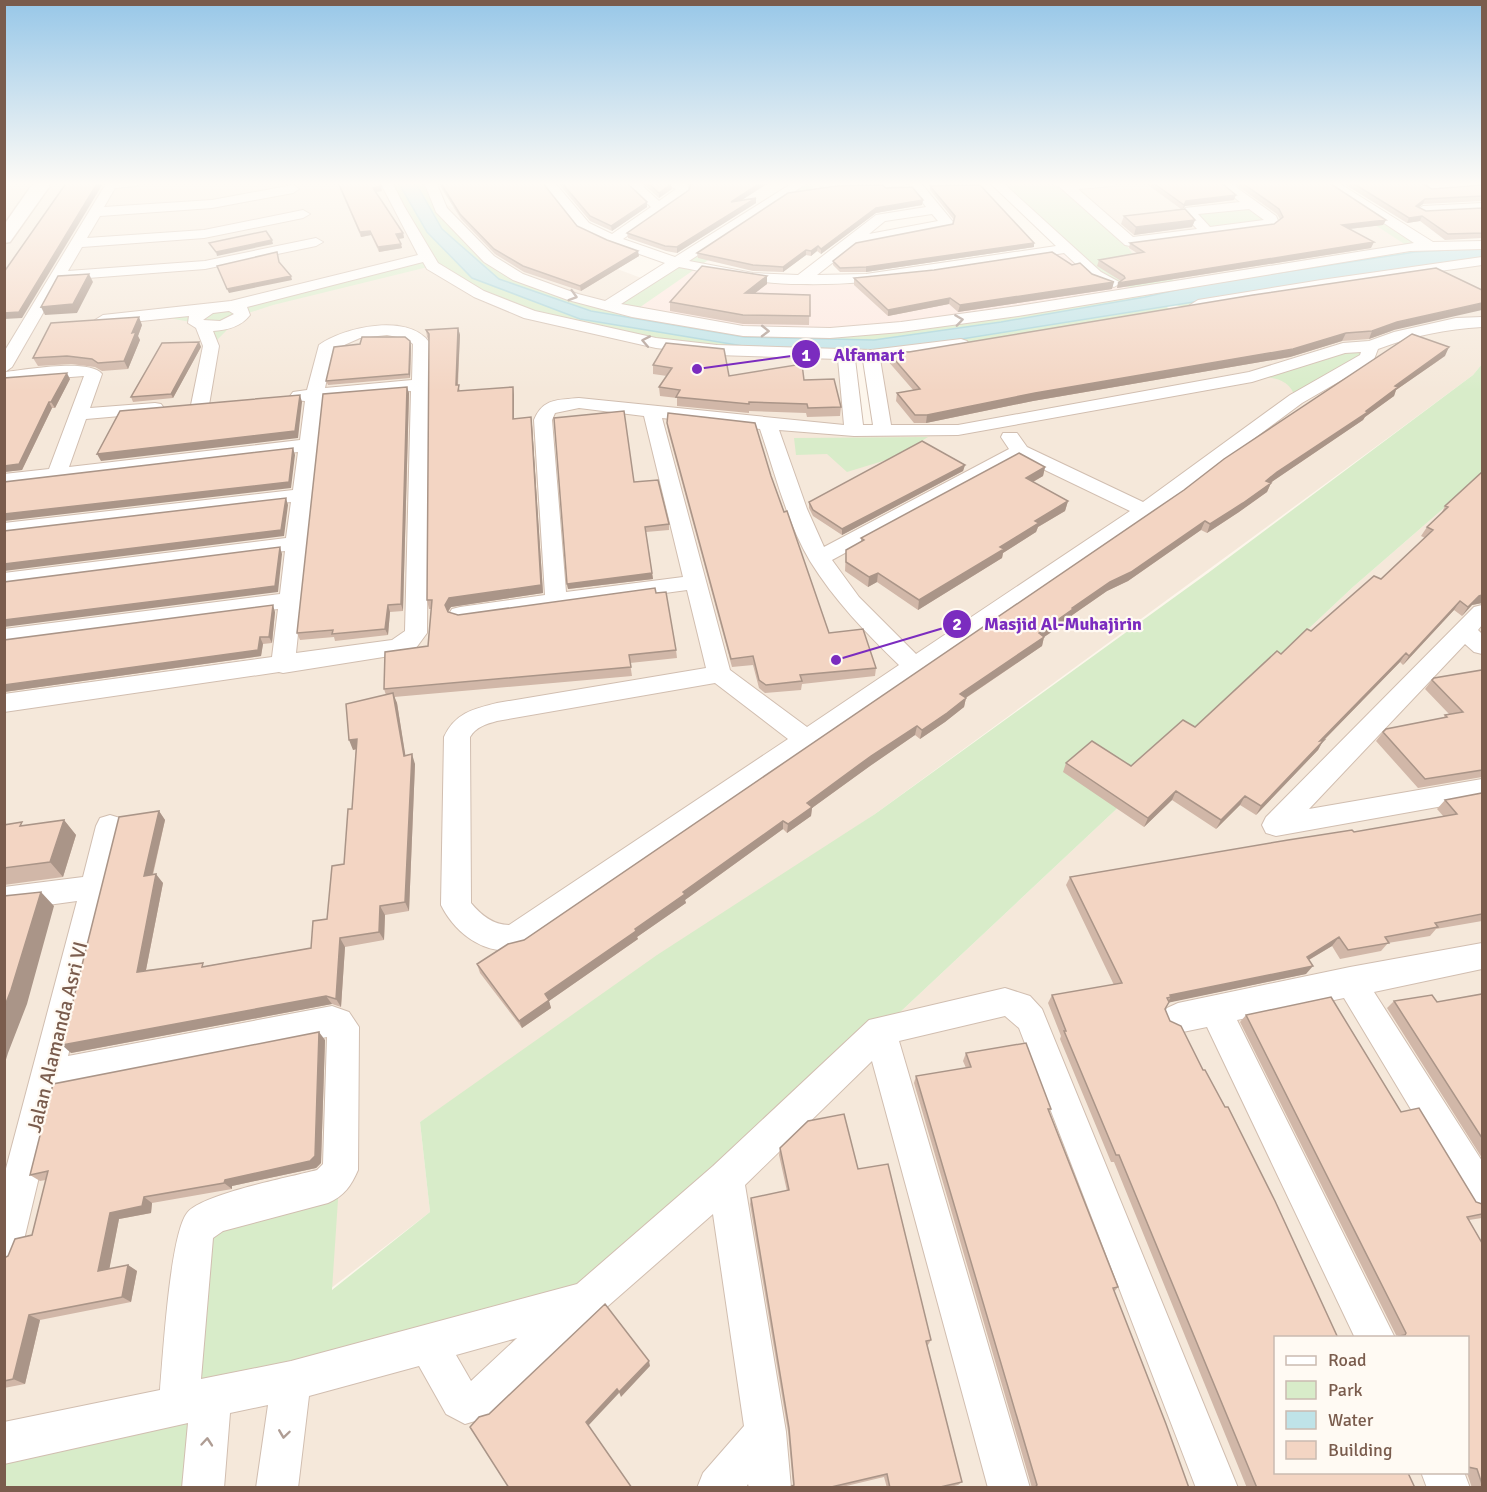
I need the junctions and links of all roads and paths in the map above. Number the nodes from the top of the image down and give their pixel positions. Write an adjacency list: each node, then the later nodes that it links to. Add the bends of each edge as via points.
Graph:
1 (73, 252): 16 (street)
2 (250, 252): 16 (street, via 205,265)
3 (423, 252): 13 (street)
4 (482, 252): 17 (street)
5 (648, 252): 14 (street)
6 (695, 252): 14 (street)
7 (719, 252): 15 (street)
8 (836, 252): 19 (street)
9 (1048, 252): 19 (street, via 866,278)
10 (1069, 252): 20 (street, via 1096,275)
11 (1384, 252): 22 (street)
12 (1482, 261): 26 (street)
13 (429, 262): 21 (street); 29 (street, via 335,279 273,305)
14 (679, 262): 15 (street); 24 (street)
15 (697, 267): 18 (street); 19 (street)
16 (59, 276): 34 (street)
17 (514, 279): 21 (street); 24 (street, one-way to 24)
18 (678, 280)
19 (801, 280)
20 (1114, 283)
21 (485, 291): 40 (street, one-way to 21, via 656,343 530,315)
22 (1148, 293): 25 (street); 36 (street, one-way to 22, via 830,333)
23 (651, 299): 28 (street)
24 (609, 304): 28 (street)
25 (1165, 305)
26 (1184, 308)
27 (211, 309): 29 (street); 30 (street); 35 (street, via 195,318)
28 (632, 312): 36 (street)
29 (237, 314): 35 (street, via 214,327); 38 (street)
30 (151, 317): 31 (street); 35 (street)
31 (85, 321)
32 (1482, 322): 39 (street, via 1456,323 1400,335)
33 (52, 323): 34 (street)
34 (30, 325): 43 (street)
35 (200, 325): 38 (street)
36 (724, 328): 40 (street)
37 (980, 341): 42 (street)
38 (211, 346): 51 (street)
39 (1371, 346): 45 (street, via 1343,348); 49 (street, via 1367,358)
40 (717, 350): 41 (street)
41 (846, 355): 42 (street); 56 (street)
42 (871, 355): 57 (street)
43 (4, 368)
44 (4, 377): 53 (street, via 91,371)
45 (1252, 377): 49 (street, via 1282,380 1293,388); 55 (street)
46 (420, 385): 47 (street); 47 (street, via 420,340 409,333 377,330 327,345); 75 (street, via 416,633 396,646)
47 (315, 394): 48 (street); 58 (street)
48 (280, 397)
49 (1296, 399): 63 (street)
50 (223, 403): 51 (street)
51 (188, 406): 53 (street)
52 (652, 412): 54 (street); 68 (street); 70 (street, via 579,402 547,410 543,420)
53 (80, 414): 60 (street)
54 (768, 424): 56 (street); 66 (street)
55 (999, 424): 57 (street, via 958,430); 59 (street)
56 (854, 431): 57 (street)
57 (884, 431)
58 (308, 445): 60 (street); 62 (street)
59 (1020, 451): 63 (street); 66 (street)
60 (57, 474): 61 (street)
61 (4, 480)
62 (303, 495): 64 (street); 65 (street)
63 (1145, 510): 76 (street)
64 (4, 529)
65 (296, 543): 67 (street); 69 (street)
66 (819, 558): 76 (street, via 854,606)
67 (4, 580)
68 (695, 582): 70 (street); 77 (street)
69 (289, 600): 73 (street); 75 (street)
70 (556, 600): 72 (street)
71 (1482, 612): 74 (street)
72 (460, 614)
73 (4, 637)
74 (1474, 639): 80 (street, via 1276,825)
75 (283, 664): 78 (street)
76 (914, 666): 79 (street)
77 (719, 674): 79 (street); 79 (street, via 497,712 467,722 458,737 456,905 461,915 501,939 514,938)
78 (4, 704)
79 (807, 741)
80 (1482, 789)
81 (110, 826): 82 (street, Jalan Alamanda Asri VI)
82 (95, 887): 83 (street); 89 (street, Jalan Alamanda Asri VI)
83 (4, 899)
84 (1479, 963): 85 (street)
85 (1350, 981): 86 (street); 91 (street)
86 (1216, 1012): 87 (street); 94 (street)
87 (1178, 1018)
88 (880, 1031): 90 (street); 105 (street); 106 (street, via 1005,1002 1026,1011)
89 (48, 1076): 92 (street, Jalan Alamanda Asri VI); 97 (street, via 332,1021 344,1027 340,1170 328,1185 214,1215 200,1225 195,1237)
90 (726, 1179): 93 (street); 98 (street)
91 (1482, 1193)
92 (4, 1248)
93 (587, 1300): 95 (street); 95 (street, via 472,1405 460,1400)
94 (1375, 1336)
95 (428, 1344): 96 (street)
96 (291, 1381): 97 (street); 102 (street, one-way to 102)
97 (194, 1401): 99 (street); 101 (street, one-way to 97)
98 (765, 1432): 103 (street); 104 (street)
99 (4, 1443)
100 (1442, 1474): 107 (street)
101 (203, 1488)
102 (277, 1488)
103 (718, 1488)
104 (770, 1488)
105 (1009, 1488)
106 (1217, 1488)
107 (1449, 1488)

